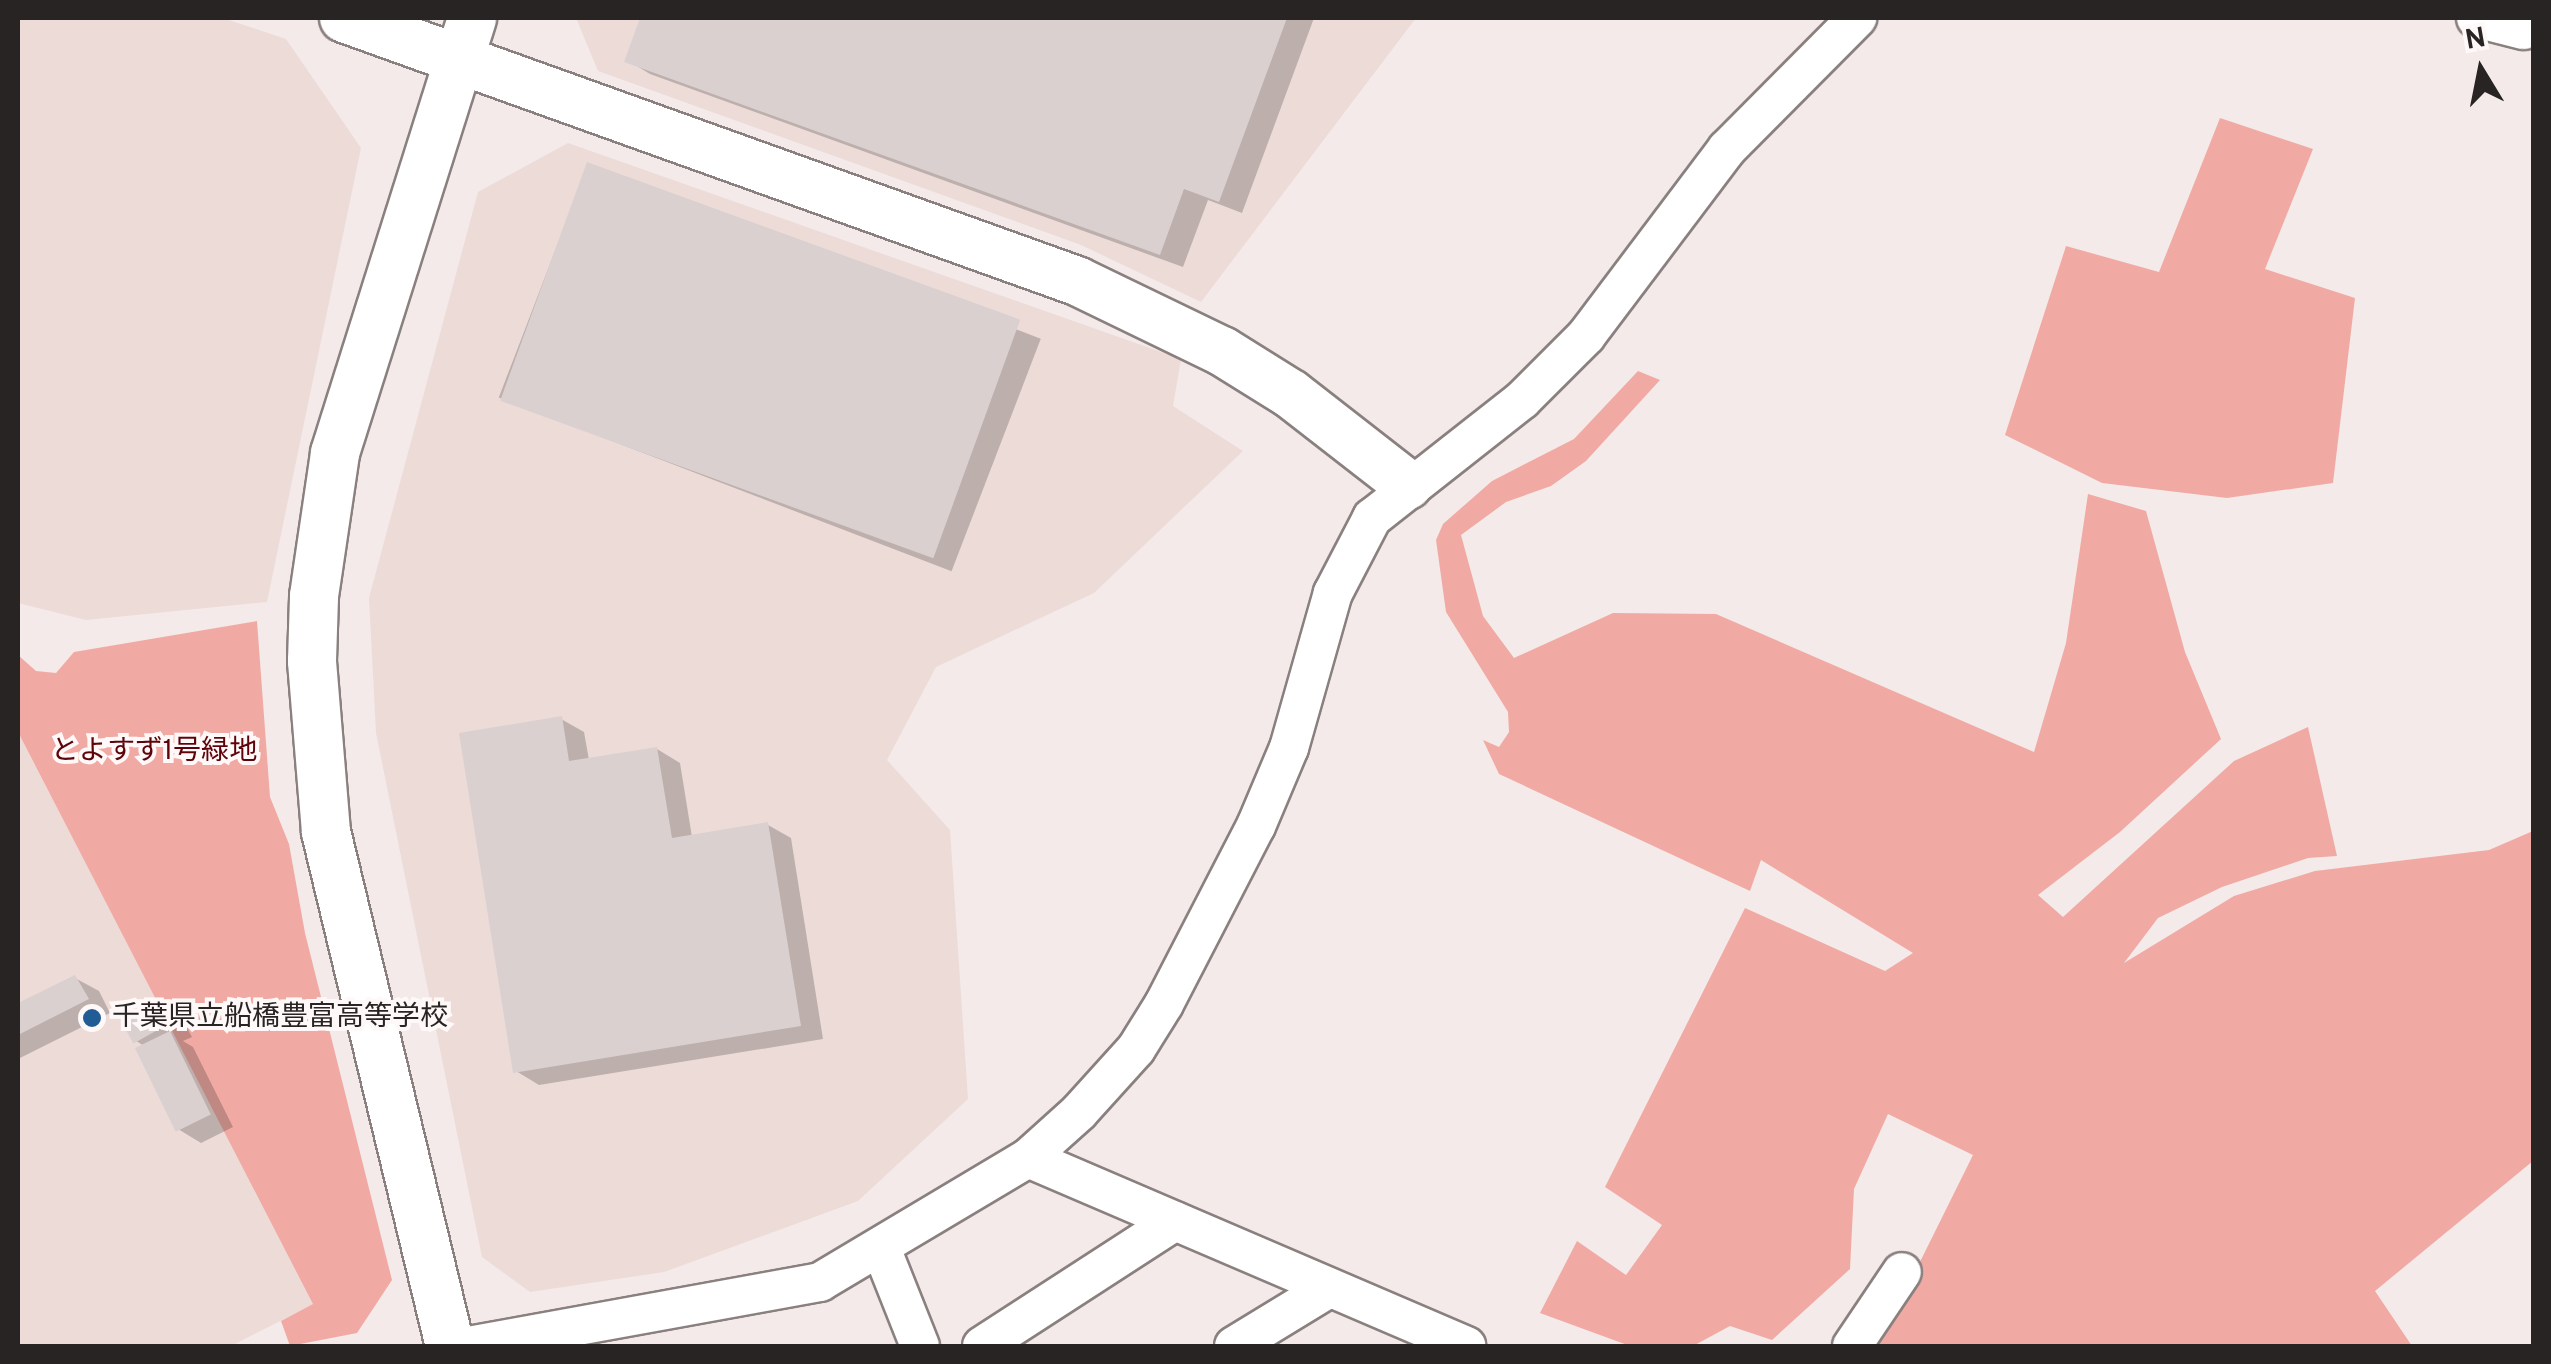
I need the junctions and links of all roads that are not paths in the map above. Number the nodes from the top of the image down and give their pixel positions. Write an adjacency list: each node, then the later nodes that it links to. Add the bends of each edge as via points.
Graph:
1 (344, 18): 5 (street)
2 (1856, 18): 6 (street, via 1727,150 1586,336 1522,400)
3 (2476, 18): 4 (street)
4 (2523, 30)
5 (465, 36): 6 (street, via 1153,314 1291,394); 12 (street, via 335,454 314,596 312,660 326,832)
6 (1408, 485): 7 (street, via 1372,518 1333,593 1289,748 1164,1004 1109,1082)
7 (1028, 1158): 8 (street); 9 (street)
8 (1175, 1221): 11 (street); 15 (street)
9 (881, 1248): 13 (street, via 820,1282); 14 (street)
10 (1902, 1272): 18 (street)
11 (1329, 1288): 16 (street); 17 (street)
12 (450, 1346)
13 (468, 1346)
14 (920, 1346)
15 (982, 1346)
16 (1234, 1346)
17 (1465, 1346)
18 (1852, 1346)

